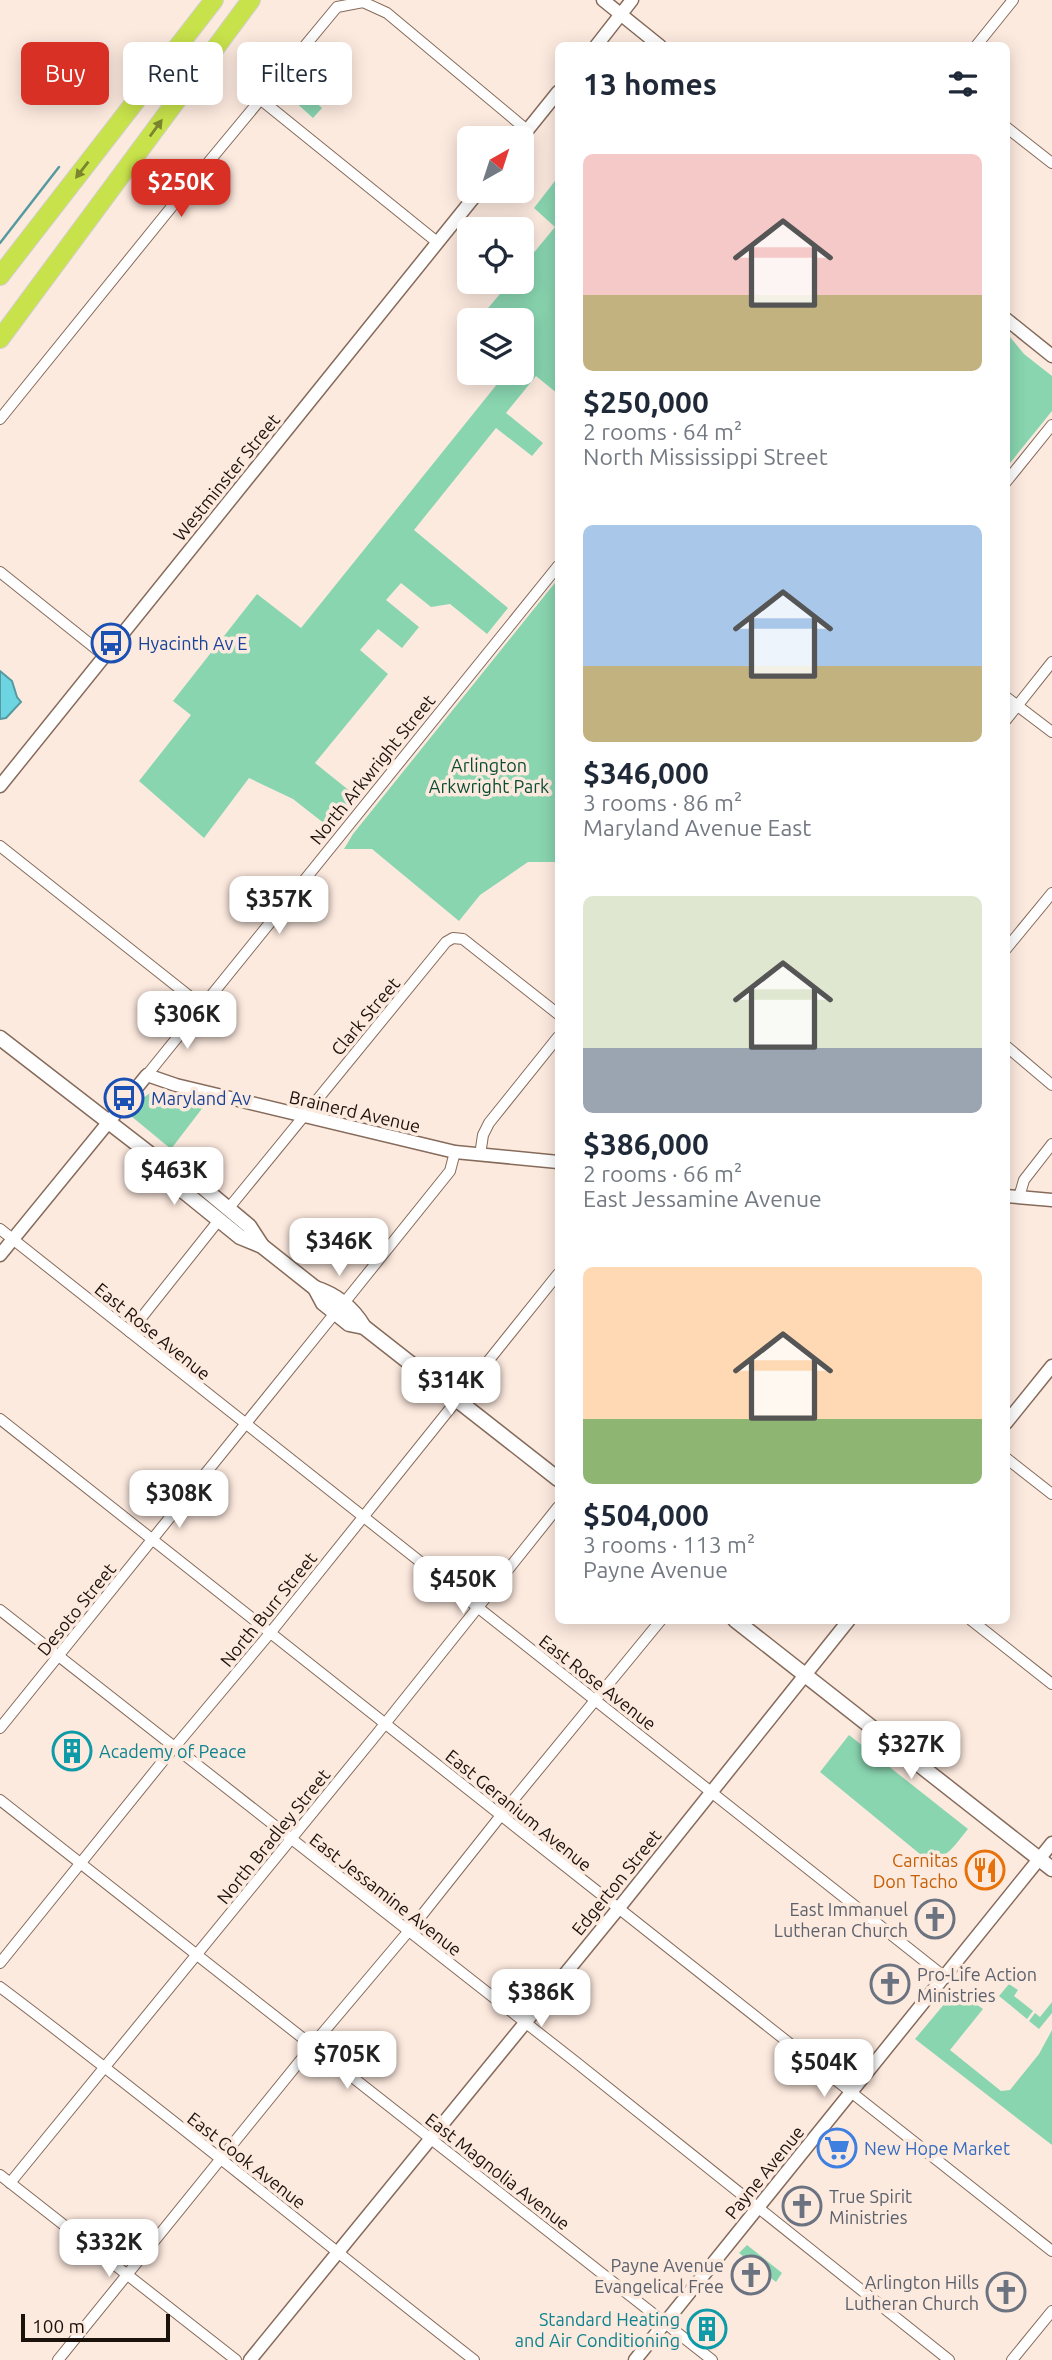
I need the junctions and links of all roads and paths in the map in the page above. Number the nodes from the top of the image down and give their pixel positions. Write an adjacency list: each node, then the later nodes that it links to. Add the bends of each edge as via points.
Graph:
1 (214, 0): 19 (highway, one-way to 19)
2 (251, 0): 21 (highway, one-way to 2)
3 (603, 0): 6 (street)
4 (632, 0): 6 (street)
5 (1013, 0): 10 (street)
6 (621, 15): 8 (street); 9 (street)
7 (307, 42): 14 (street, via 333,10 352,2 369,3 387,13)
8 (599, 42)
9 (655, 42)
10 (979, 42)
11 (555, 96): 15 (street)
12 (255, 105): 28 (street)
13 (267, 105): 20 (street)
14 (515, 126)
15 (530, 126)
16 (1010, 130): 17 (street)
17 (1052, 163)
18 (469, 203): 20 (street, Westminster Street)
19 (42, 220): 22 (highway); 23 (highway)
20 (437, 242): 33 (street, Westminster Street)
21 (73, 243): 25 (highway); 26 (highway)
22 (0, 259)
23 (0, 275)
24 (1010, 322): 27 (street)
25 (0, 340)
26 (0, 356)
27 (1052, 356)
28 (0, 419)
29 (1052, 425): 30 (street)
30 (1010, 477)
31 (555, 570): 43 (street, North Arkwright Street)
32 (0, 572): 33 (street)
33 (105, 656): 39 (street, Westminster Street)
34 (1052, 662): 36 (street)
35 (1010, 700): 36 (street)
36 (1018, 706): 37 (street); 38 (street)
37 (1010, 715)
38 (1052, 732)
39 (0, 786)
40 (0, 846): 43 (street)
41 (1052, 893): 42 (street)
42 (1010, 944)
43 (202, 1007): 48 (street, North Arkwright Street)
44 (555, 1012): 50 (street, Clark Street, via 463,939 453,938)
45 (0, 1038): 51 (main road)
46 (555, 1041): 54 (street, via 489,1123)
47 (1010, 1049): 49 (street)
48 (147, 1075): 50 (street, Brainerd Avenue); 51 (street, North Arkwright Street)
49 (1052, 1084)
50 (302, 1116): 53 (street, Brainerd Avenue); 58 (street, Clark Street)
51 (109, 1122): 58 (main road, via 163,1164 177,1186); 60 (street, North Arkwright Street)
52 (1052, 1144): 56 (street)
53 (455, 1152): 54 (street, Brainerd Avenue); 63 (street, Desoto Street, via 450,1171)
54 (480, 1155): 55 (street, Brainerd Avenue)
55 (555, 1162)
56 (1012, 1196): 57 (street)
57 (1052, 1200)
58 (223, 1214): 63 (main road, via 240,1237 262,1246 315,1288 323,1303); 64 (street, Clark Street)
59 (0, 1229): 60 (street, East Rose Avenue)
60 (13, 1239): 61 (street, North Arkwright Street); 64 (street, East Rose Avenue)
61 (0, 1255)
62 (555, 1278): 66 (street, North Burr Street)
63 (340, 1308): 66 (main road, via 349,1324 365,1327); 69 (street, Desoto Street)
64 (130, 1332): 69 (street, East Rose Avenue)
65 (1052, 1366): 67 (street)
66 (457, 1399): 71 (main road); 74 (street, North Burr Street)
67 (1010, 1418)
68 (0, 1419): 75 (street, East Geranium Avenue)
69 (246, 1425): 74 (street, East Rose Avenue); 75 (street, Desoto Street)
70 (1010, 1461): 72 (street)
71 (555, 1477)
72 (1052, 1494)
73 (555, 1511): 76 (street, North Bradley Street)
74 (362, 1517): 76 (street, East Rose Avenue); 82 (street, North Burr Street)
75 (152, 1539): 82 (street, East Geranium Avenue); 83 (street, Desoto Street)
76 (478, 1608): 86 (street, East Rose Avenue); 87 (street, North Bradley Street)
77 (0, 1610): 83 (street, East Jessamine Avenue)
78 (658, 1624): 86 (street)
79 (740, 1624): 84 (main road)
80 (846, 1624): 84 (street, Edgerton Street)
81 (976, 1624): 85 (street)
82 (271, 1632): 87 (street, East Geranium Avenue); 89 (street, North Burr Street)
83 (59, 1656): 88 (street, Desoto Street); 89 (street, East Jessamine Avenue)
84 (805, 1675): 90 (street, Edgerton Street); 95 (main road)
85 (1052, 1684)
86 (594, 1700): 90 (street, East Rose Avenue); 92 (street)
87 (386, 1723): 92 (street, East Geranium Avenue); 93 (street, North Bradley Street)
88 (0, 1728)
89 (174, 1747): 93 (street, East Jessamine Avenue); 96 (street, North Burr Street)
90 (711, 1792): 98 (street, Edgerton Street); 102 (street, East Rose Avenue)
91 (0, 1800): 96 (street, East Magnolia Avenue)
92 (501, 1815): 98 (street, East Geranium Avenue); 99 (street)
93 (290, 1839): 99 (street, East Jessamine Avenue); 100 (street, North Bradley Street)
94 (1052, 1843): 95 (street, Payne Avenue)
95 (1039, 1859): 97 (main road); 102 (street, Payne Avenue)
96 (80, 1862): 100 (street, East Magnolia Avenue); 101 (street, North Burr Street)
97 (1052, 1869)
98 (618, 1909): 104 (street, Edgerton Street); 107 (street, East Geranium Avenue)
99 (409, 1931): 104 (street, East Jessamine Avenue); 105 (street)
100 (196, 1954): 105 (street, East Magnolia Avenue); 106 (street, North Bradley Street)
101 (0, 1963)
102 (946, 1978): 107 (street, Payne Avenue)
103 (0, 1987): 106 (street, East Cook Avenue)
104 (525, 2022): 108 (street, Edgerton Street); 112 (street, East Jessamine Avenue)
105 (313, 2046): 108 (street, East Magnolia Avenue); 109 (street)
106 (104, 2067): 109 (street, East Cook Avenue); 111 (street, North Bradley Street)
107 (851, 2092): 112 (street, Payne Avenue); 113 (street, East Geranium Avenue)
108 (430, 2138): 114 (street, Edgerton Street); 117 (street, East Magnolia Avenue)
109 (221, 2159): 114 (street, East Cook Avenue); 115 (street)
110 (0, 2175): 111 (street)
111 (10, 2183): 115 (street)
112 (757, 2208): 117 (street, Payne Avenue); 124 (street, East Jessamine Avenue)
113 (1052, 2251)
114 (337, 2253): 120 (street, Edgerton Street); 121 (street, East Cook Avenue)
115 (128, 2274): 118 (street); 119 (street)
116 (1052, 2311): 125 (street)
117 (665, 2323): 122 (street, Payne Avenue); 123 (street, East Magnolia Avenue)
118 (58, 2360)
119 (236, 2360)
120 (250, 2360)
121 (474, 2360)
122 (635, 2360)
123 (712, 2360)
124 (949, 2360)
125 (1012, 2360)

